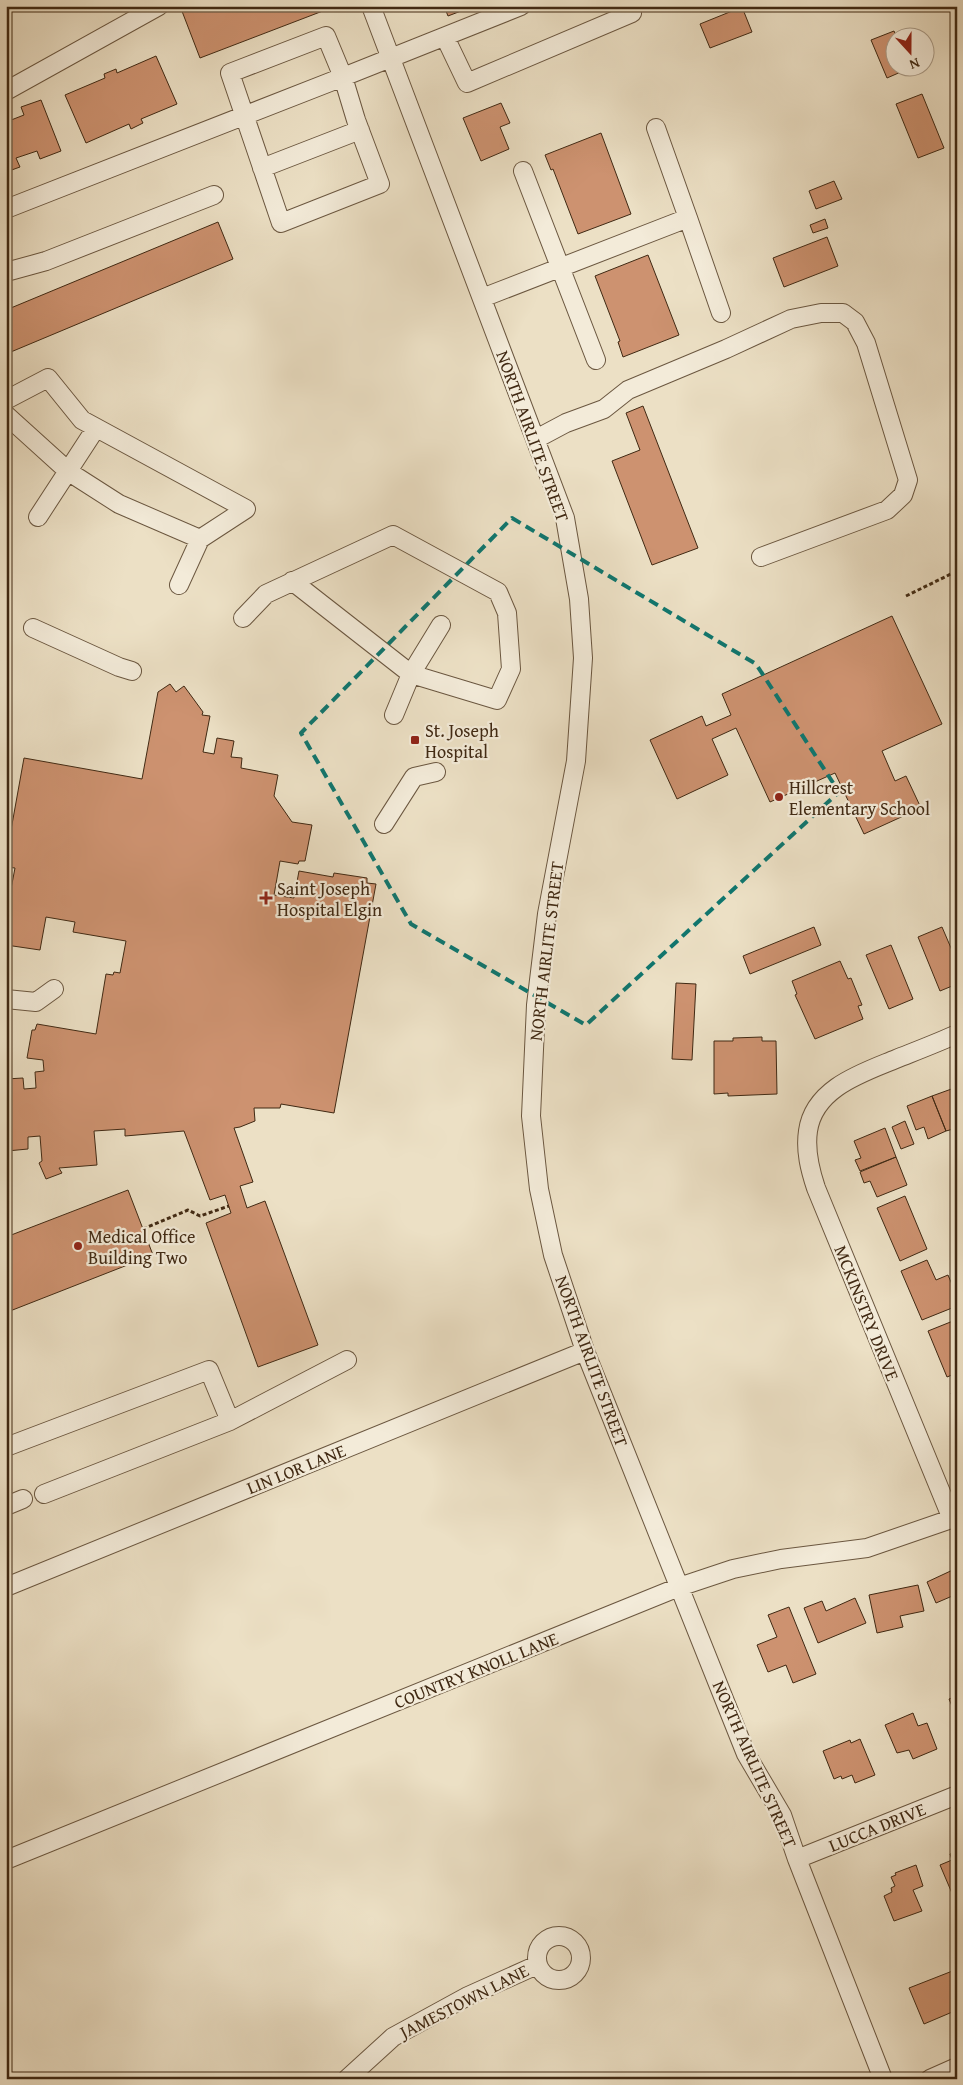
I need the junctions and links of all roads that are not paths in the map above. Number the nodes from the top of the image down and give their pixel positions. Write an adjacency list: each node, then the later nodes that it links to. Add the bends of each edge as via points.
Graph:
1 (159, 6): 8 (street)
2 (370, 6): 6 (street, NORTH AIRLITE STREET)
3 (521, 6): 5 (street)
4 (629, 6): 5 (street, via 632,14 467,83)
5 (445, 36): 6 (street)
6 (390, 58): 7 (street); 19 (street, NORTH AIRLITE STREET)
7 (343, 77): 9 (street); 9 (street, via 326,36 230,73); 11 (street)
8 (6, 91)
9 (244, 114): 12 (street); 15 (street)
10 (656, 128): 16 (street)
11 (360, 130): 12 (street); 12 (street, via 380,184 281,223)
12 (262, 168)
13 (523, 171): 17 (street)
14 (214, 195): 18 (street, via 46,261)
15 (6, 209)
16 (688, 218): 17 (street); 20 (street)
17 (560, 267): 19 (street); 21 (street)
18 (6, 272)
19 (482, 298): 25 (street, NORTH AIRLITE STREET)
20 (722, 313)
21 (596, 360)
22 (6, 400): 24 (street, via 48,378 82,420)
23 (6, 415): 26 (street)
24 (96, 428): 26 (street); 28 (street, via 246,509)
25 (536, 439): 29 (street, via 566,423 604,409 628,390 791,319 821,313 843,313 855,322 866,343 908,480 903,495 887,510); 43 (street, NORTH AIRLITE STREET, via 565,518 579,600 583,658 576,761 548,914 536,1005 531,1116 539,1189 553,1255)
26 (68, 472): 27 (street); 28 (street, via 119,504)
27 (38, 517)
28 (200, 539): 31 (street)
29 (761, 556)
30 (292, 581): 32 (street, via 266,594); 36 (street); 36 (street, via 393,535 498,592 507,613 511,669 496,700)
31 (179, 585)
32 (243, 618)
33 (441, 625): 36 (street)
34 (33, 628): 35 (street)
35 (132, 671)
36 (411, 674): 37 (street)
37 (394, 715)
38 (436, 772): 39 (street, via 414,777)
39 (384, 824)
40 (54, 989): 41 (street, via 36,1002)
41 (6, 999)
42 (957, 1034): 50 (street, MCKINSTRY DRIVE, via 852,1078 820,1104 808,1130 809,1166 816,1188)
43 (585, 1351): 51 (street, LIN LOR LANE); 52 (street, NORTH AIRLITE STREET)
44 (347, 1360): 45 (street)
45 (230, 1421): 46 (street, via 209,1370); 47 (street)
46 (6, 1447)
47 (44, 1494)
48 (23, 1499): 49 (street)
49 (6, 1506)
50 (954, 1518): 52 (street, COUNTRY KNOLL LANE, via 867,1548 733,1569)
51 (6, 1587)
52 (679, 1587): 54 (street, NORTH AIRLITE STREET, via 746,1754 782,1815); 55 (street, COUNTRY KNOLL LANE)
53 (957, 1795): 54 (street, LUCCA DRIVE)
54 (797, 1859): 59 (street, NORTH AIRLITE STREET)
55 (6, 1860)
56 (537, 1964): 58 (street, JAMESTOWN LANE, via 468,1996 393,2037)
57 (957, 2067): 60 (street)
58 (347, 2079)
59 (882, 2079)
60 (930, 2079)

